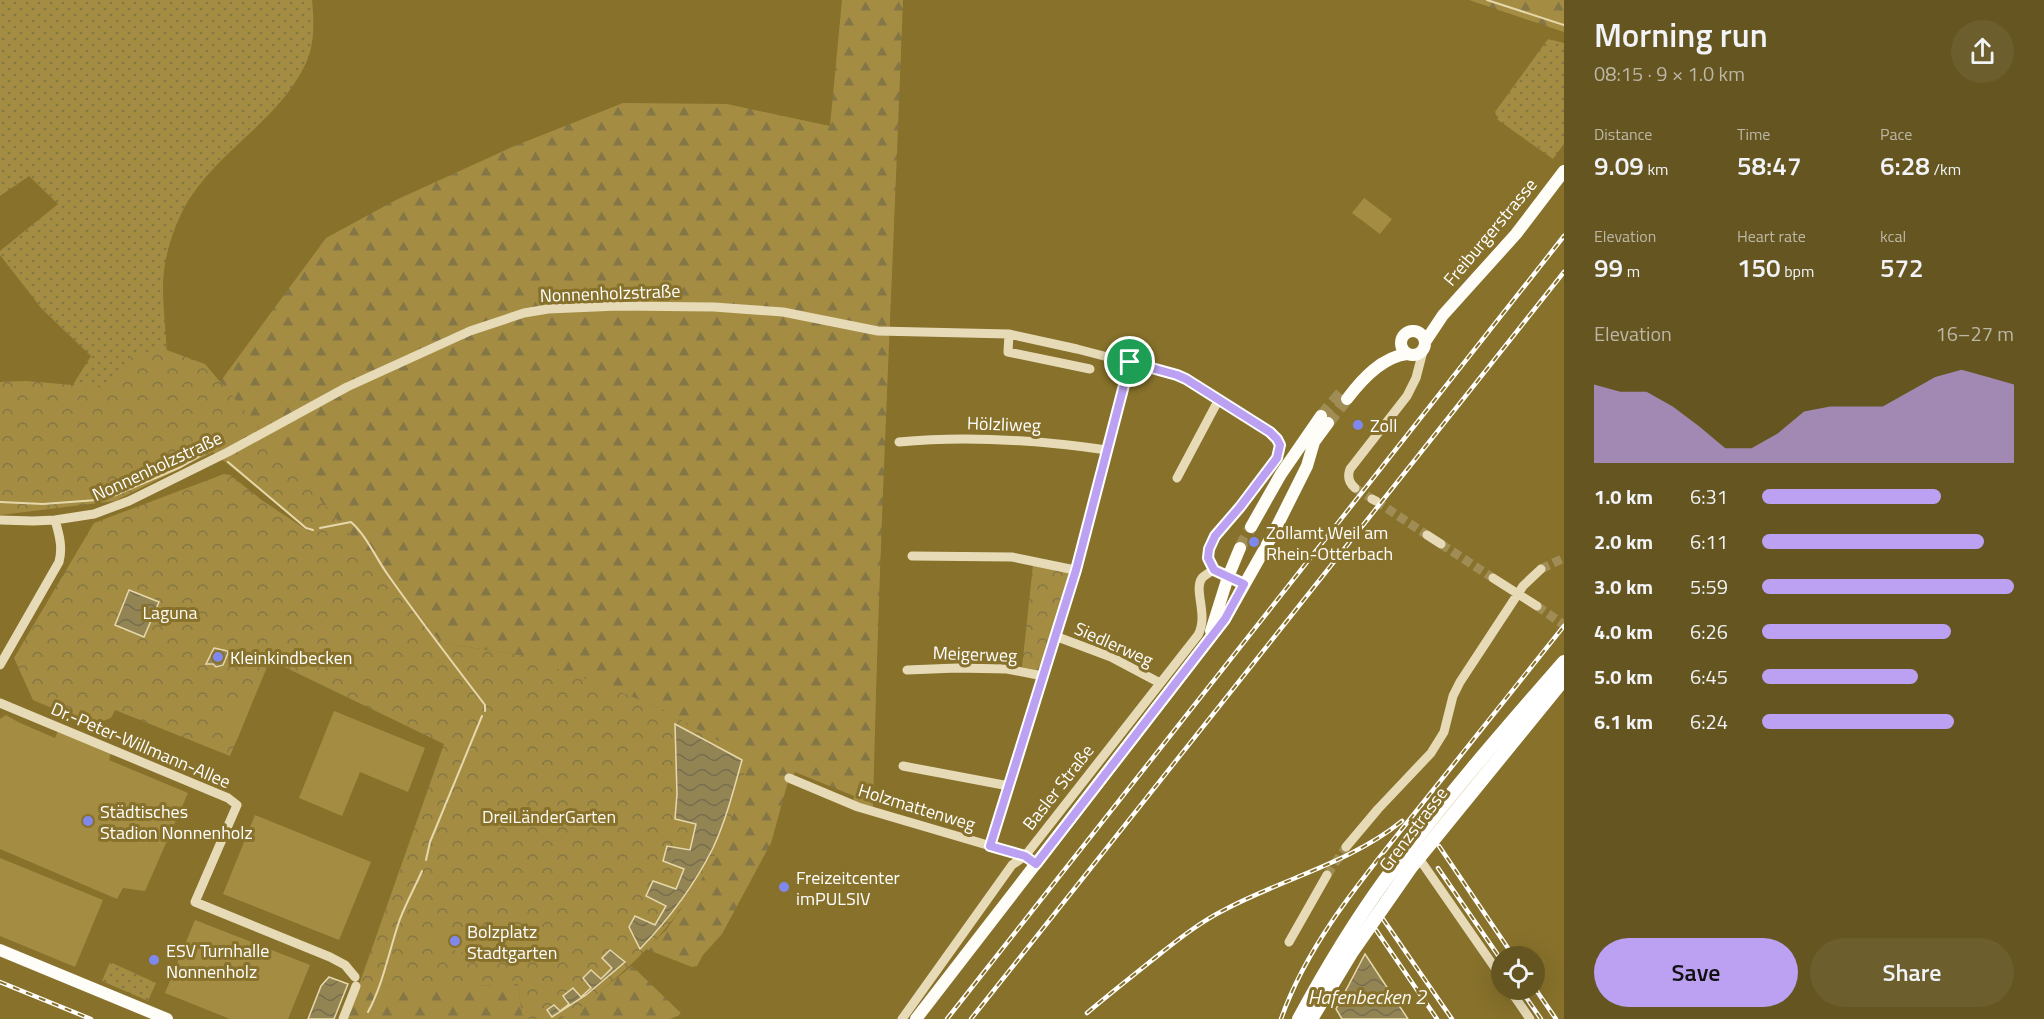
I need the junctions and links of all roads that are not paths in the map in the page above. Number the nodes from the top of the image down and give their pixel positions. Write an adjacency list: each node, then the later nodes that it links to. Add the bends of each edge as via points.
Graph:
1 (1564, 171): 2 (main road, Freiburgerstrasse, via 1516,234)
2 (1443, 315): 3 (main road, Freiburgerstrasse); 5 (main road, Freiburgerstrasse)
3 (1418, 332): 5 (main road, via 1424,337); 5 (main road, Freiburgerstrasse, via 1406,334)
4 (1009, 334): 6 (street, Nonnenholzstraße); 7 (street, via 1008,352); 17 (street, Nonnenholzstraße, via 878,331 783,312 714,307 618,306 524,313 470,331 346,387 129,501 94,514)
5 (1414, 349): 8 (main road, Freiburgerstrasse, via 1383,363); 15 (street, via 1418,373 1412,389 1350,469 1349,480)
6 (1130, 362): 9 (street, Nonnenholzstraße, via 1177,375); 13 (street)
7 (1090, 369)
8 (1344, 396)
9 (1219, 399): 14 (street); 25 (street, Nonnenholzstraße, via 1270,432 1280,448 1277,458 1215,536 1208,554)
10 (1324, 420): 11 (main road)
11 (1310, 439): 18 (main road, via 1281,474); 28 (main road, via 1308,464)
12 (899, 442): 13 (street, Hölzliweg, via 997,438)
13 (1107, 450): 24 (street)
14 (1177, 478)
15 (1355, 488)
16 (0, 520): 17 (street, Nonnenholzstraße)
17 (55, 520): 34 (street, via 60,538 59,562)
18 (1251, 527)
19 (1427, 535): 20 (street)
20 (1441, 544)
21 (1240, 548): 26 (main road)
22 (912, 556): 24 (street, via 1012,557)
23 (1541, 569): 29 (street)
24 (1076, 570): 31 (street)
25 (1214, 570): 26 (street); 39 (street, Basler Straße, via 1199,585 1202,627)
26 (1228, 577): 28 (main road); 32 (main road)
27 (1493, 578): 29 (street)
28 (1244, 584): 32 (main road)
29 (1518, 594): 30 (street); 45 (street, via 1460,682 1444,732 1431,753)
30 (1537, 606)
31 (1055, 636): 37 (street); 39 (street, Siedlerweg, via 1111,657)
32 (1208, 640): 48 (main road)
33 (1564, 662): 58 (highway, via 1483,755 1385,880)
34 (0, 665)
35 (907, 670): 37 (street, Meigerweg, via 1007,669)
36 (1564, 671): 46 (street, Grenzstrasse)
37 (1043, 676): 43 (street)
38 (1564, 679): 60 (highway, bridge, via 1411,867)
39 (1160, 683): 47 (street, Basler Straße)
40 (0, 703): 55 (street, Dr.-Peter-Willmann-Allee, via 237,805 195,902 345,965 356,981)
41 (903, 766): 43 (street)
42 (789, 778): 44 (street, Holzmattenweg, via 858,807)
43 (1009, 786): 44 (street)
44 (990, 846): 47 (street, Holzmattenweg)
45 (1346, 847)
46 (1415, 852): 52 (street); 59 (street, Grenzstrasse, via 1337,962)
47 (1025, 856): 48 (street, Holzmattenweg); 56 (street, Basler Straße, via 1012,864)
48 (1036, 864): 57 (main road)
49 (1327, 875): 50 (street)
50 (1289, 942)
51 (0, 950): 54 (main road)
52 (1491, 962)
53 (1517, 1000): 61 (street)
54 (166, 1019)
55 (343, 1019)
56 (902, 1019)
57 (916, 1019)
58 (1299, 1019)
59 (1304, 1019)
60 (1311, 1019)
61 (1530, 1019)

